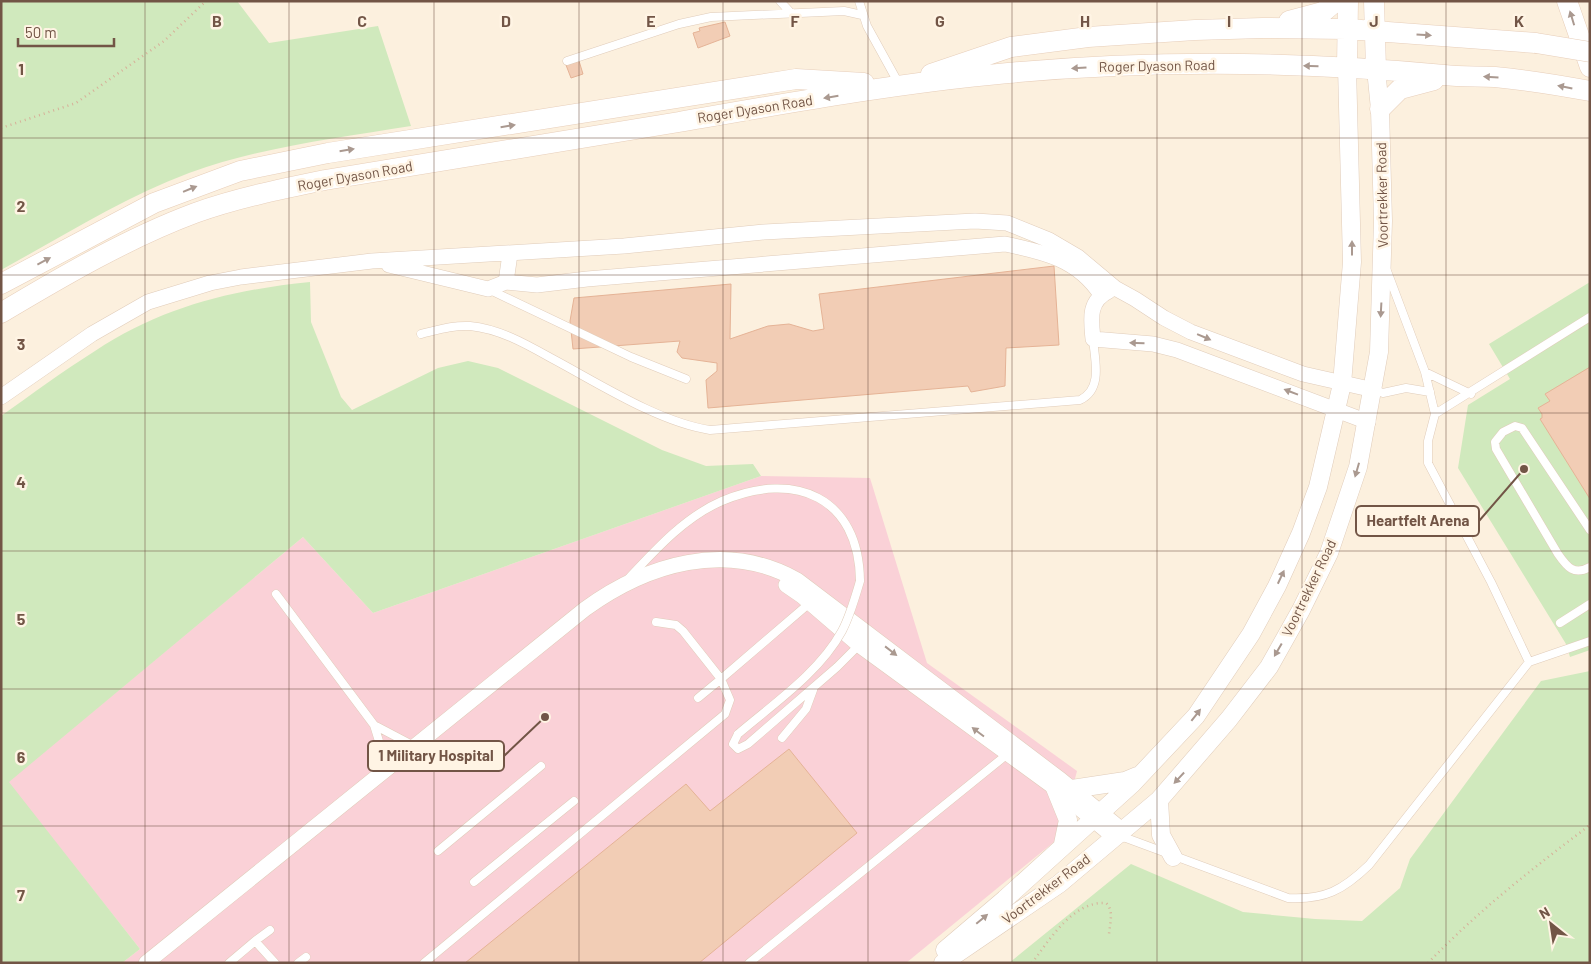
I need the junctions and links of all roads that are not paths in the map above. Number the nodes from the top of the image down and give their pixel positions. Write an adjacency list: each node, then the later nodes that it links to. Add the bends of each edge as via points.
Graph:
1 (780, 1): 7 (lane)
2 (859, 1): 8 (lane)
3 (1336, 1): 9 (main road, via 1323,12)
4 (1348, 1): 10 (main road)
5 (1374, 1): 11 (main road)
6 (1567, 1): 15 (main road, one-way to 6)
7 (791, 13): 8 (lane, via 844,11); 13 (lane, via 695,20)
8 (862, 15): 18 (lane)
9 (1263, 28): 10 (main road, Roger Dyason Road); 18 (main road, Roger Dyason Road, via 1088,37 1011,47)
10 (1348, 29): 11 (main road, Roger Dyason Road); 14 (main road)
11 (1375, 31): 12 (main road, Roger Dyason Road, one-way to 12, bridge, via 1536,43); 16 (main road)
12 (1590, 52)
13 (566, 61)
14 (1347, 67): 16 (main road, Roger Dyason Road); 31 (main road, Roger Dyason Road, one-way to 31, via 1148,64 1009,73 894,86 325,180 238,199 195,213 145,235); 37 (street, Voortrekker Road, one-way to 14, via 1352,262)
15 (1590, 67)
16 (1376, 69): 17 (main road, Roger Dyason Road); 20 (street, Voortrekker Road)
17 (1453, 76): 19 (main road, Roger Dyason Road, one-way to 17, via 1539,82); 20 (main road, via 1400,89)
18 (899, 84): 26 (main road, Roger Dyason Road, one-way to 18, via 154,204 240,171 284,161 796,79)
19 (1590, 91)
20 (1380, 109): 24 (street, Voortrekker Road)
21 (1007, 223): 22 (street); 23 (street, via 975,221 764,232); 28 (street, via 1078,257)
22 (1005, 244): 27 (street, via 551,284); 30 (street, via 1047,253 1070,264 1088,278)
23 (510, 254): 25 (street); 27 (street)
24 (1383, 258): 35 (lane); 38 (street, Voortrekker Road, one-way to 38)
25 (372, 262): 29 (street, via 444,276); 41 (street, via 210,282 155,300 92,334)
26 (7, 282)
27 (506, 282): 29 (street)
28 (1115, 288): 30 (street); 37 (street, one-way to 37, via 1164,318 1217,343 1282,367)
29 (488, 289): 36 (lane, via 631,357)
30 (1101, 295): 34 (street, via 1092,307)
31 (1, 313)
32 (1590, 317): 40 (lane)
33 (421, 334): 34 (lane, via 453,326 469,326 515,338 672,419 710,430 1080,400 1089,396 1095,386)
34 (1093, 339): 42 (street, one-way to 34, via 1177,350 1153,344)
35 (1425, 372): 39 (lane); 40 (lane)
36 (686, 379)
37 (1342, 384): 38 (street); 42 (street, Voortrekker Road)
38 (1374, 390): 39 (lane, via 1384,393 1406,388); 44 (street, Voortrekker Road)
39 (1430, 392): 43 (lane)
40 (1470, 394): 43 (lane)
41 (1, 397)
42 (1336, 410): 44 (street); 65 (street, Voortrekker Road, one-way to 42, via 1201,709 1251,634 1277,586 1318,487)
43 (1435, 414): 55 (lane, via 1428,441 1428,463)
44 (1368, 422): 67 (street, Voortrekker Road, one-way to 67, via 1358,467 1329,553 1301,610 1269,666 1188,768)
45 (1590, 530): 46 (lane, via 1522,428 1515,426 1503,432 1495,442 1496,449 1558,554 1570,570 1578,572)
46 (1590, 567)
47 (625, 583): 49 (street, via 692,562 750,561 797,580); 57 (lane, bridge, via 668,538 707,509 743,494 783,488 814,496 839,514 848,526 856,542 860,581 836,641 809,671 738,734 734,744 738,749 748,744); 61 (street, via 585,609)
48 (276, 594): 59 (lane)
49 (814, 598): 53 (street); 56 (lane)
50 (1590, 604): 52 (lane)
51 (656, 622): 56 (lane, via 676,625 683,630)
52 (1560, 623)
53 (864, 639): 57 (lane); 62 (street)
54 (1590, 641): 55 (lane)
55 (1529, 662): 73 (lane, via 1369,865 1337,890 1310,899 1288,898)
56 (721, 679): 58 (lane); 82 (lane, via 730,700 724,714)
57 (814, 688): 60 (lane, via 806,709)
58 (698, 698)
59 (374, 725): 61 (lane); 64 (lane)
60 (782, 738)
61 (414, 746): 64 (street)
62 (1012, 750): 66 (street); 83 (lane)
63 (541, 766): 72 (lane)
64 (387, 767): 78 (street)
65 (1143, 773): 66 (street, via 1125,781); 69 (street, Voortrekker Road)
66 (1063, 789): 69 (street); 71 (street, via 1068,820)
67 (1158, 800): 70 (street, Voortrekker Road); 73 (street, via 1161,835)
68 (574, 801): 74 (lane)
69 (1097, 816): 70 (street); 71 (street, Voortrekker Road)
70 (1121, 835): 73 (lane); 85 (street, Voortrekker Road, via 1059,884)
71 (1063, 844): 84 (street, Voortrekker Road, one-way to 71)
72 (438, 851)
73 (1173, 857)
74 (474, 882)
75 (270, 930): 76 (lane)
76 (255, 941): 79 (lane); 80 (lane)
77 (306, 957): 81 (lane)
78 (146, 963)
79 (229, 963)
80 (275, 963)
81 (298, 963)
82 (424, 963)
83 (749, 963)
84 (932, 963)
85 (943, 963)

